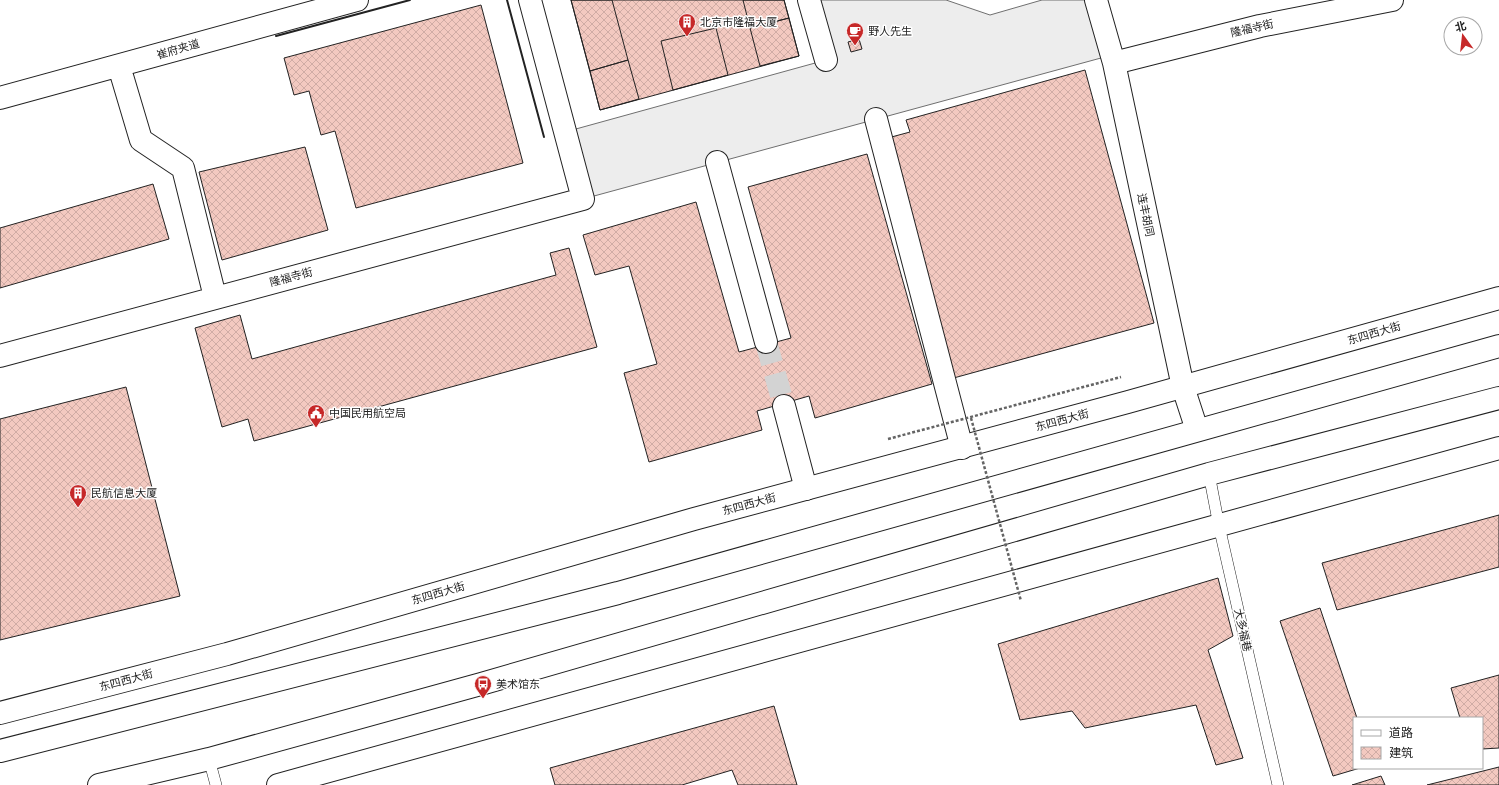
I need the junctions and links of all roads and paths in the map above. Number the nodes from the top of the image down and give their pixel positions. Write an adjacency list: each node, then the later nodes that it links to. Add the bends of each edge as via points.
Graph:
1 (357, 0): 8 (street, 崔府夹道)
2 (530, 0): 12 (street, 隆福寺街, via 583,199)
3 (809, 0): 6 (street)
4 (1096, 0): 7 (street, 连丰胡同)
5 (1392, 0): 7 (street, 隆福寺街, via 1260,26)
6 (826, 60)
7 (1114, 62): 18 (street, 连丰胡同)
8 (119, 66): 9 (street, 崔府夹道); 12 (street, via 141,140 183,168)
9 (0, 98)
10 (876, 119): 24 (street)
11 (717, 162): 14 (street)
12 (215, 297): 16 (street, 隆福寺街)
13 (1499, 298): 18 (street, 东四西大街)
14 (766, 342)
15 (1499, 346): 22 (street)
16 (0, 356)
17 (1121, 377): 21 (path, bridge)
18 (1183, 387): 22 (street, 连丰胡同); 24 (street, 东四西大街)
19 (1499, 398): 26 (street)
20 (784, 406): 27 (street)
21 (971, 418): 23 (path, bridge); 29 (path, bridge)
22 (1196, 430): 31 (street, via 610,595)
23 (888, 439)
24 (962, 448): 27 (street, 东四西大街)
25 (1499, 448): 28 (street)
26 (1208, 474): 28 (lane, 大多福巷); 32 (street, via 616,646)
27 (806, 489): 30 (street, 东四西大街, via 227,654)
28 (1219, 526): 35 (street); 36 (lane, 大多福巷)
29 (1021, 601)
30 (0, 713)
31 (0, 751)
32 (209, 760): 33 (street); 34 (lane)
33 (99, 785)
34 (216, 785)
35 (278, 785)
36 (1278, 785)

